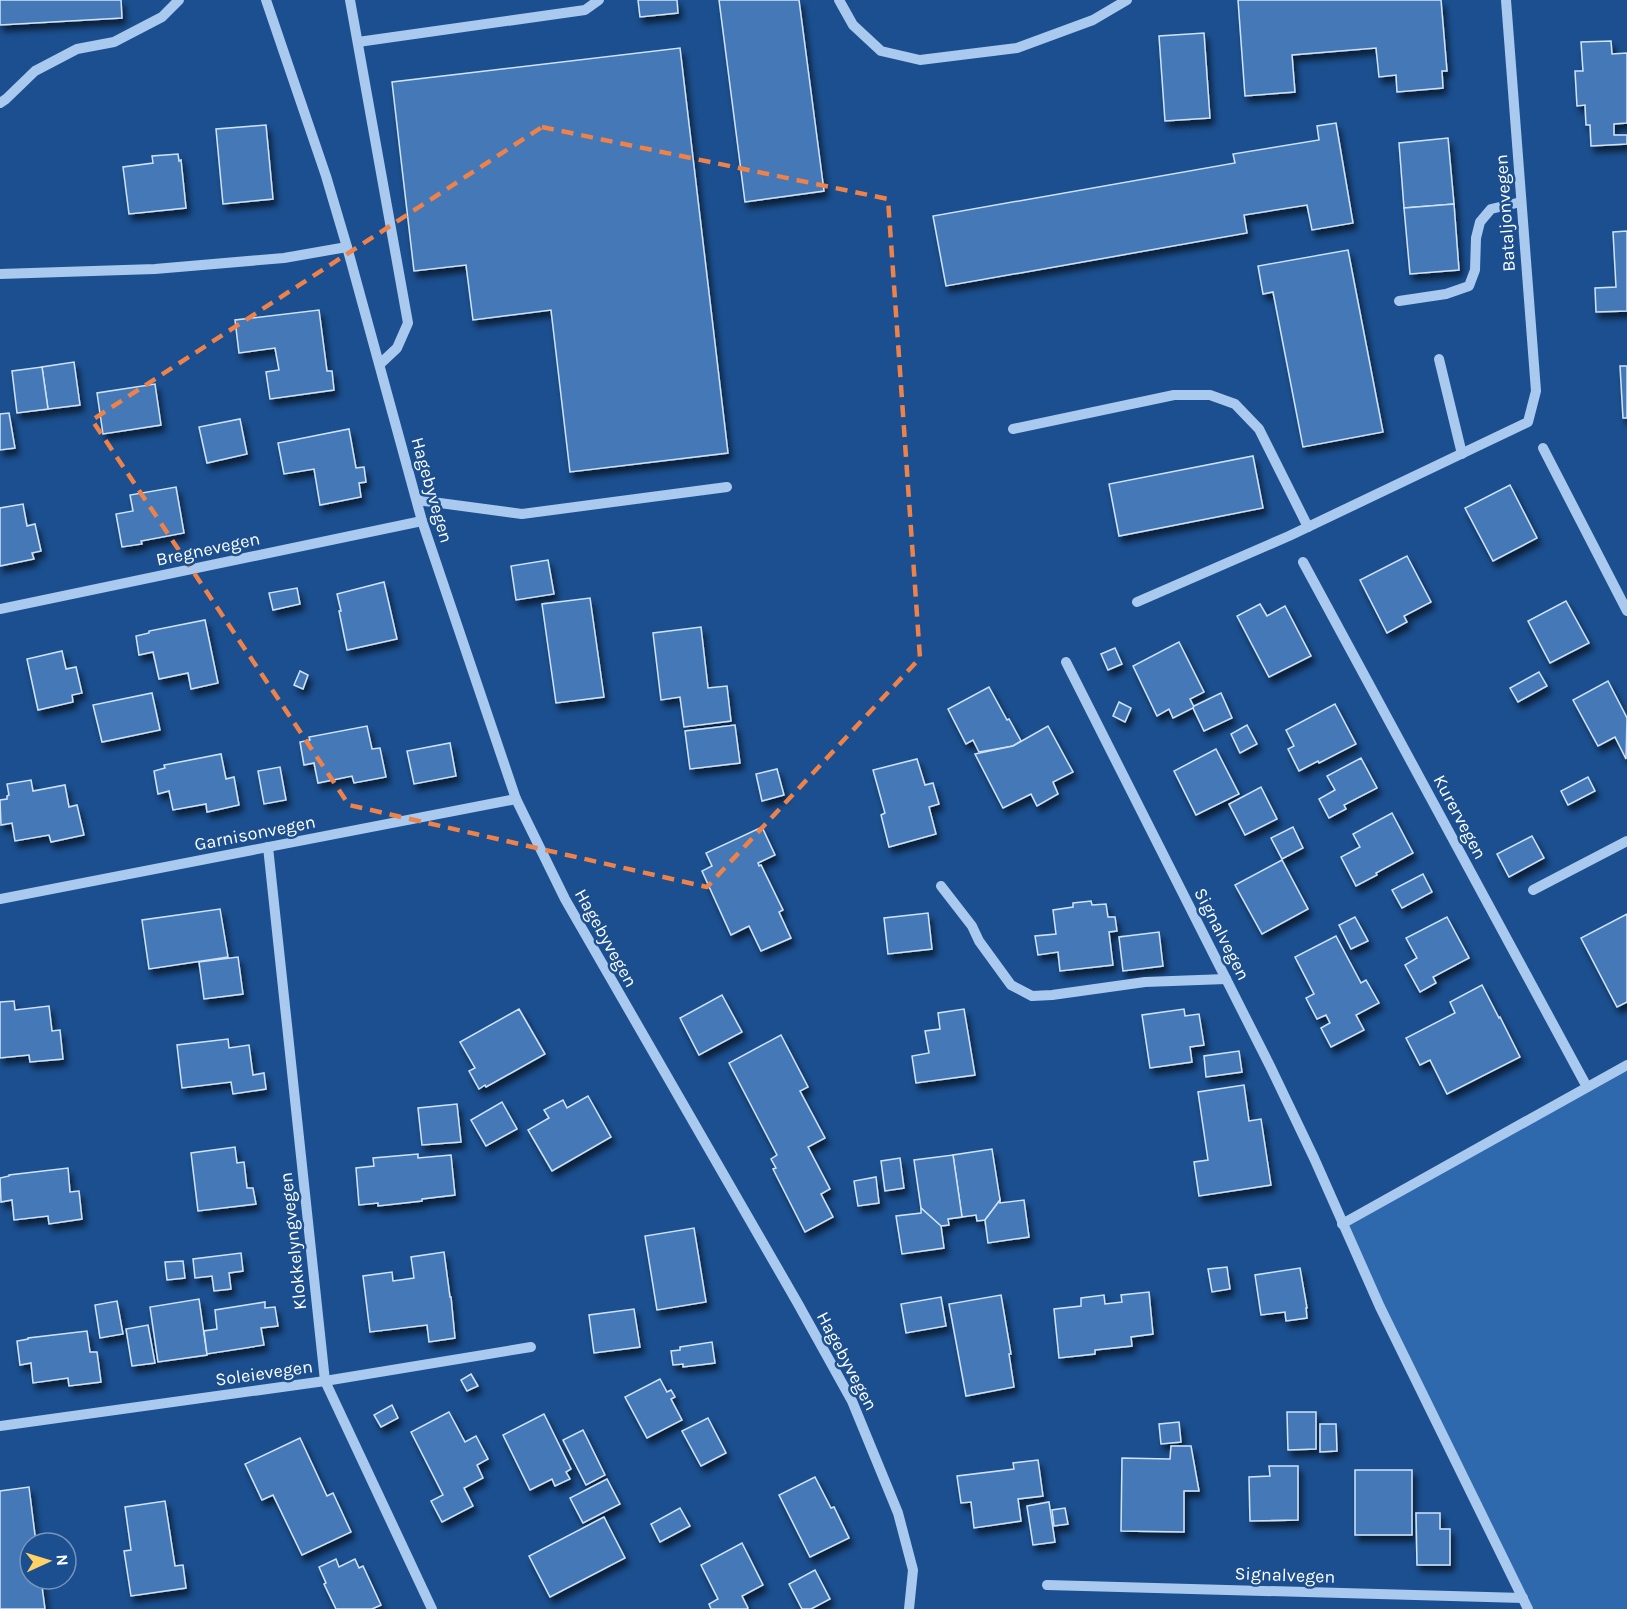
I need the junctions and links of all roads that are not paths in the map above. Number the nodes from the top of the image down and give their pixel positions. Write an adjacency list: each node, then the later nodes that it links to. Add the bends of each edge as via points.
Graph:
1 (179, 0): 9 (street, via 162,17 114,42 77,49 35,71)
2 (266, 0): 11 (street, Hagebyvegen)
3 (350, 0): 8 (street)
4 (599, 0): 8 (street, via 585,10)
5 (839, 0): 6 (street, via 853,25 881,51 920,60 1017,48 1093,20)
6 (1127, 0)
7 (1506, 0): 10 (street, Bataljonvegen)
8 (358, 42): 15 (street, via 408,323 397,348)
9 (0, 103)
10 (1521, 202): 13 (street, via 1491,209 1480,222 1475,270 1469,286 1446,294); 18 (street, Bataljonvegen, via 1536,391 1528,422)
11 (347, 247): 12 (street, via 249,261); 15 (street, Hagebyvegen)
12 (0, 274)
13 (1399, 301)
14 (1439, 359): 18 (street)
15 (380, 364): 20 (street, Hagebyvegen)
16 (1013, 429): 22 (street, via 1174,395 1210,395 1235,404 1259,429)
17 (1543, 448): 26 (street)
18 (1462, 454): 22 (street)
19 (727, 487): 20 (street, via 522,514)
20 (417, 500): 21 (street, Hagebyvegen)
21 (422, 521): 25 (street, Bregnevegen); 28 (street, Hagebyvegen)
22 (1308, 527): 24 (street)
23 (1303, 562): 36 (street, Kurervegen)
24 (1137, 602)
25 (0, 609)
26 (1627, 610)
27 (1066, 662): 34 (street, Signalvegen)
28 (516, 799): 30 (street, Garnisonvegen); 44 (street, Hagebyvegen, via 565,899 852,1401 898,1513 913,1570)
29 (1627, 841): 32 (street)
30 (268, 847): 33 (street, Garnisonvegen); 39 (street, Klokkelyngvegen)
31 (941, 886): 34 (street, via 1011,985 1032,996 1145,982)
32 (1533, 890)
33 (0, 899)
34 (1226, 979): 37 (street, Signalvegen)
35 (1627, 1065): 36 (street)
36 (1587, 1087): 37 (street)
37 (1342, 1224): 42 (street, Signalvegen)
38 (531, 1347): 39 (street, Soleievegen)
39 (325, 1381): 40 (street, Soleievegen); 43 (street, Klokkelyngvegen)
40 (0, 1426)
41 (1047, 1586): 42 (street, Signalvegen)
42 (1523, 1598): 45 (street, Signalvegen)
43 (432, 1609)
44 (909, 1609)
45 (1528, 1609)

